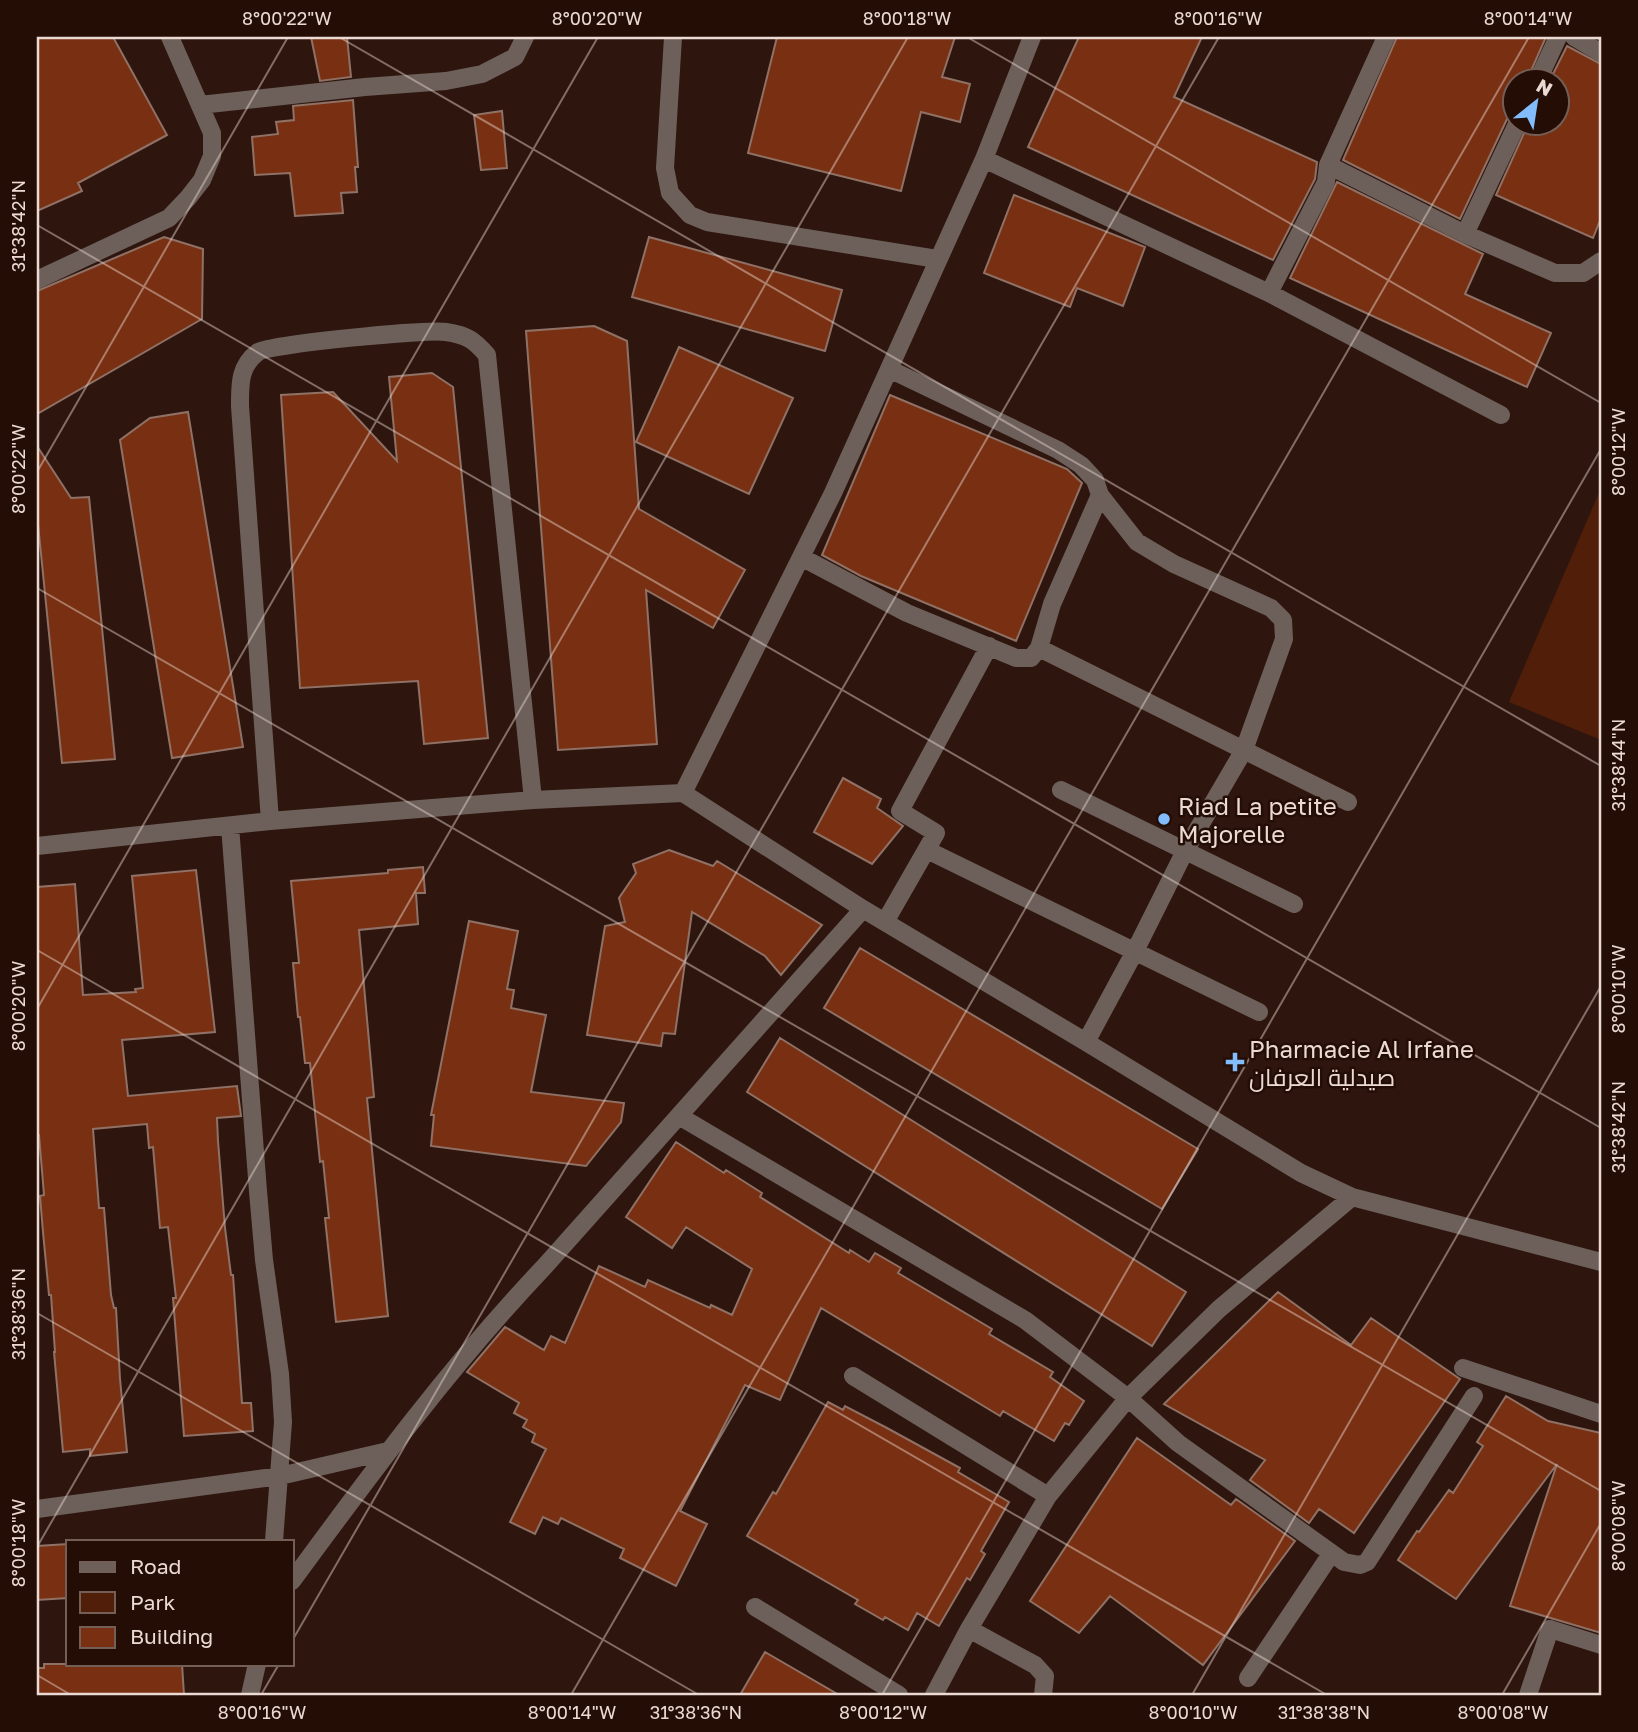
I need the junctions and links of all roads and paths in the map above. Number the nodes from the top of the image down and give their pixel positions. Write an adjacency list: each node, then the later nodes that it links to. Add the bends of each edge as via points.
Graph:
1 (170, 37): 10 (street)
2 (525, 37): 10 (street, via 515,57 482,74)
3 (673, 37): 15 (street, via 665,168 670,193 690,215 706,222)
4 (1032, 37): 12 (street)
5 (1387, 37): 13 (street)
6 (1558, 37): 9 (street)
7 (1574, 37): 8 (street)
8 (1601, 53)
9 (1545, 66)
10 (200, 105): 17 (street, via 212,133 212,156 188,198 169,218)
11 (1511, 136): 14 (street)
12 (984, 159): 15 (street); 18 (street)
13 (1328, 165): 14 (street); 18 (street, via 1326,182)
14 (1465, 234): 16 (street, via 1555,273 1583,274)
15 (937, 259): 19 (street)
16 (1601, 261)
17 (37, 280)
18 (1269, 293): 20 (street)
19 (889, 369): 21 (street, via 1058,450 1089,472); 22 (street)
20 (1501, 415)
21 (1100, 495): 24 (street, via 1052,604); 25 (street, via 1137,542 1271,608 1283,620 1284,639)
22 (801, 557): 23 (street, via 907,612); 27 (street)
23 (989, 646): 24 (street, via 1021,659 1033,657); 33 (street, via 900,811 936,833)
24 (1039, 649): 25 (street)
25 (1244, 750): 29 (street); 34 (street)
26 (1061, 790): 34 (street)
27 (683, 793): 28 (street); 36 (street)
28 (533, 800): 30 (street); 30 (street, via 486,355 474,339 444,332 285,344 259,352 240,374)
29 (1348, 802)
30 (270, 821): 31 (street)
31 (230, 826): 32 (street); 50 (street, via 264,1260 280,1374)
32 (37, 846)
33 (927, 850): 37 (street); 38 (street)
34 (1185, 851): 35 (street); 38 (street)
35 (1294, 904)
36 (863, 909): 37 (street); 41 (street)
37 (886, 922): 40 (street)
38 (1135, 953): 39 (street); 40 (street)
39 (1259, 1012)
40 (1086, 1042): 42 (street, via 1301,1173)
41 (679, 1116): 47 (street, via 1025,1320); 49 (street, via 496,1318)
42 (1352, 1197): 43 (street); 47 (street, via 1219,1308)
43 (1601, 1262)
44 (1463, 1368): 48 (street)
45 (853, 1376): 51 (street)
46 (1474, 1396): 54 (street, via 1367,1562 1352,1564)
47 (1128, 1398): 51 (street); 54 (street, via 1178,1443)
48 (1601, 1414)
49 (388, 1451): 50 (street); 55 (street)
50 (280, 1476): 52 (street); 53 (street)
51 (1048, 1496): 57 (street)
52 (37, 1509)
53 (274, 1540)
54 (1331, 1554): 60 (street)
55 (294, 1578)
56 (755, 1606): 62 (street)
57 (969, 1629): 63 (street); 64 (street, via 1035,1665 1045,1676)
58 (1601, 1645): 65 (street, via 1550,1629)
59 (257, 1666): 61 (street)
60 (1248, 1678)
61 (250, 1695)
62 (899, 1695)
63 (934, 1695)
64 (1044, 1695)
65 (1528, 1695)

